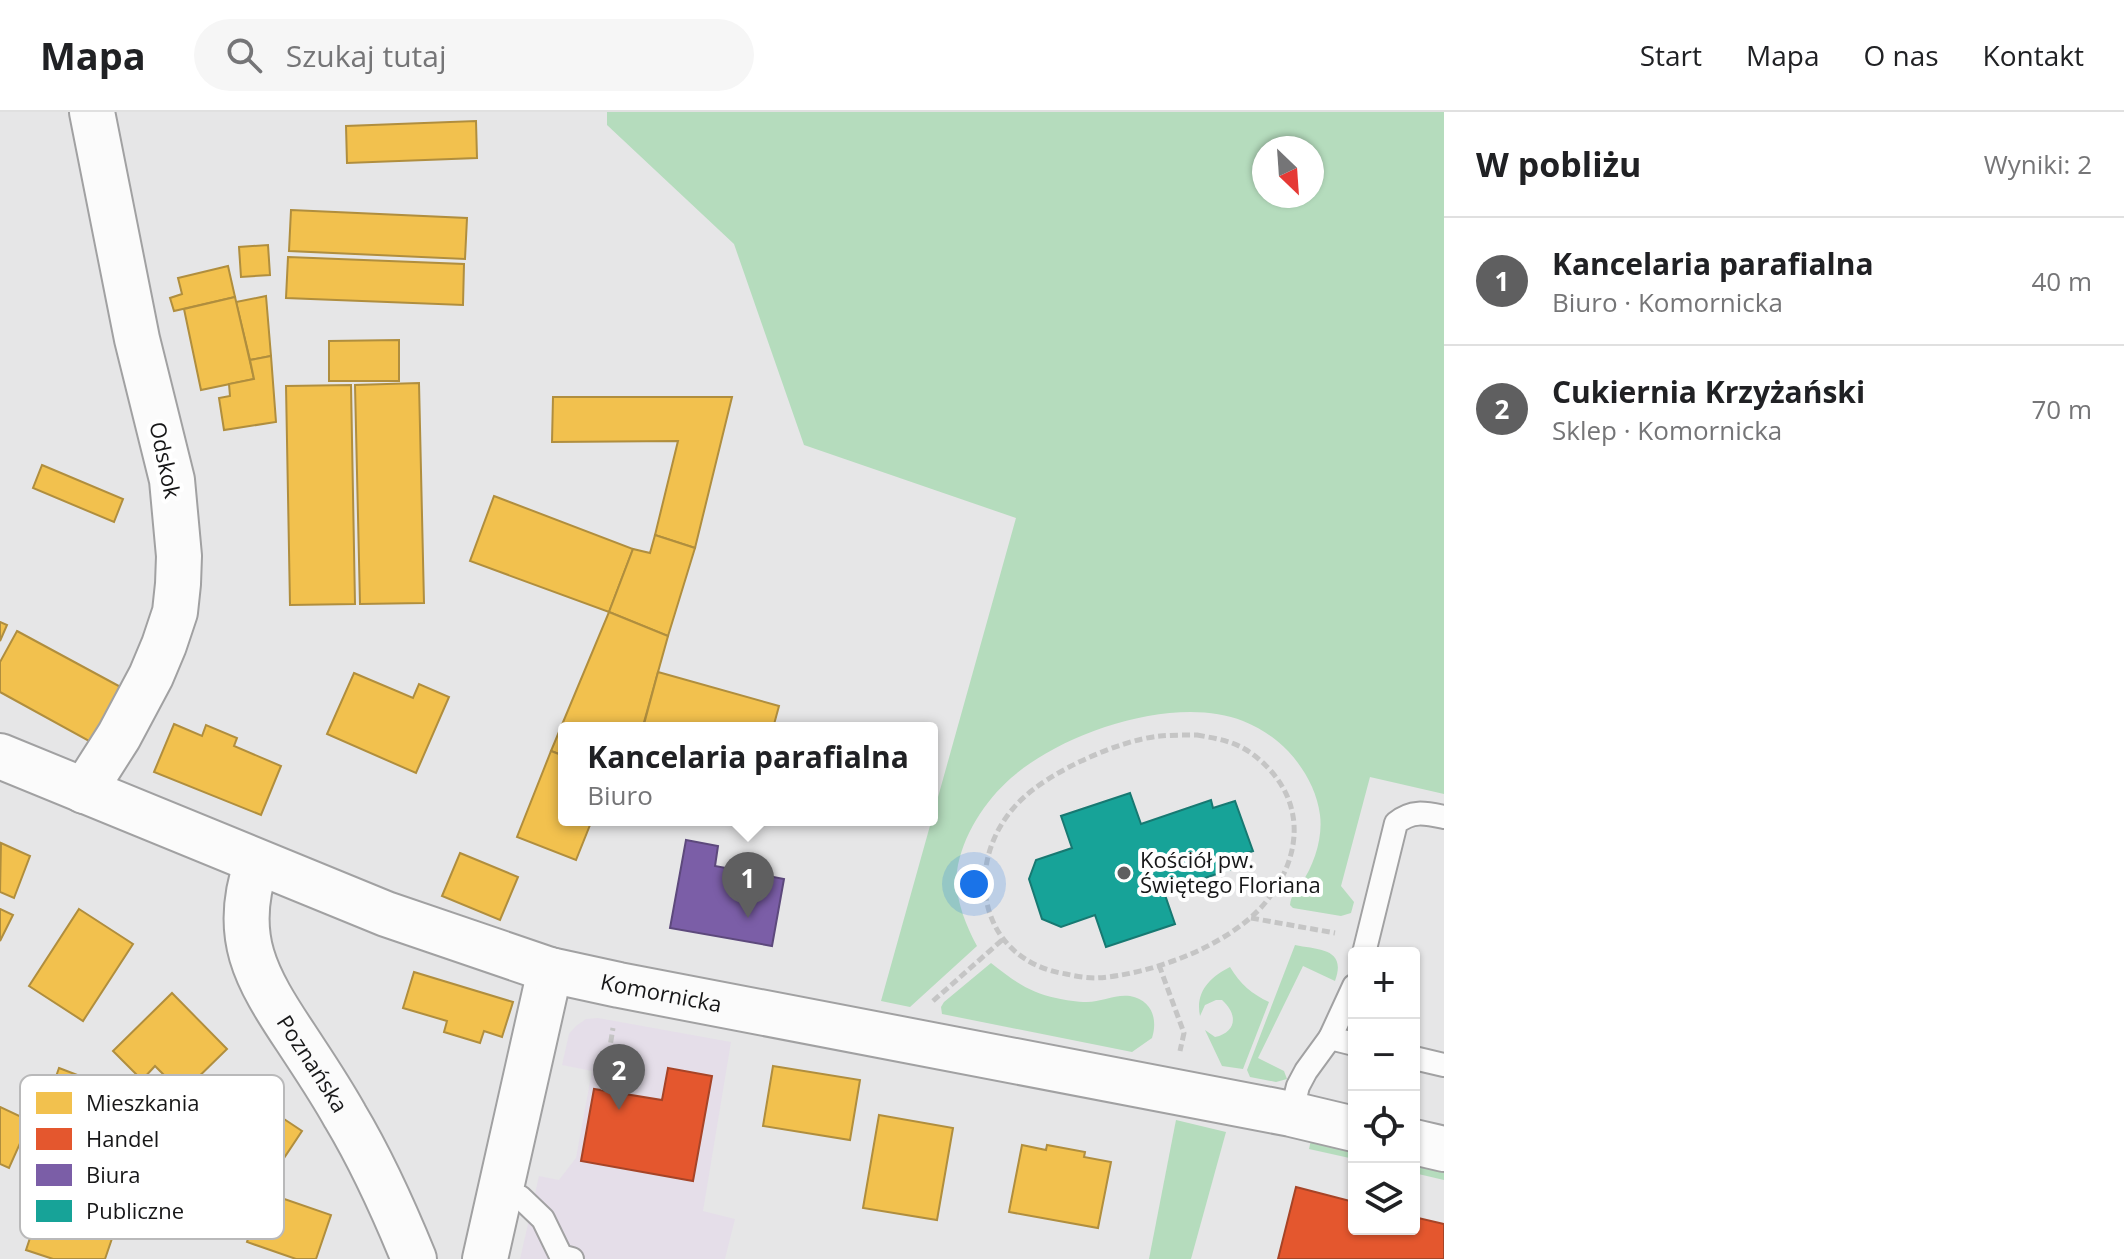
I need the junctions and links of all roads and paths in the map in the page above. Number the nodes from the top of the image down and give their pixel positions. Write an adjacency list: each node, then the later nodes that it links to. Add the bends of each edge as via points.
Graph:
1 (92, 112): 3 (street, Odskok, via 137,339 172,480 179,556 175,612 164,645 137,704)
2 (0, 756): 3 (street, Komornicka)
3 (84, 791): 5 (street, Komornicka)
4 (1444, 817): 8 (lane, via 1413,813 1396,823)
5 (257, 862): 10 (street, Komornicka, via 386,914); 25 (street, Poznańska, via 246,901 252,958 262,985 363,1145)
6 (1250, 918): 7 (path, via 1282,877 1293,851 1290,798 1258,757 1232,743 1197,735 1158,736 1115,746 1076,764 1018,803 998,830 986,862 984,893); 8 (path); 9 (path, via 1211,945)
7 (1002, 940): 9 (path, via 1036,967 1062,974 1094,978); 12 (path)
8 (1366, 946)
9 (1159, 965): 16 (path, via 1184,1033)
10 (550, 970): 20 (street, Komornicka); 24 (street)
11 (1348, 999): 14 (lane)
12 (926, 1006)
13 (614, 1024): 19 (path)
14 (1330, 1038): 15 (lane); 20 (lane, via 1298,1086)
15 (1348, 1042)
16 (1179, 1055)
17 (1420, 1059): 18 (lane)
18 (1443, 1062)
19 (603, 1090)
20 (1291, 1114): 21 (street, Komornicka)
21 (1348, 1128)
22 (1420, 1143): 23 (street)
23 (1444, 1149)
24 (501, 1193): 26 (street); 27 (lane, via 520,1197 543,1219 561,1256)
25 (414, 1259)
26 (485, 1259)
27 (572, 1259)

